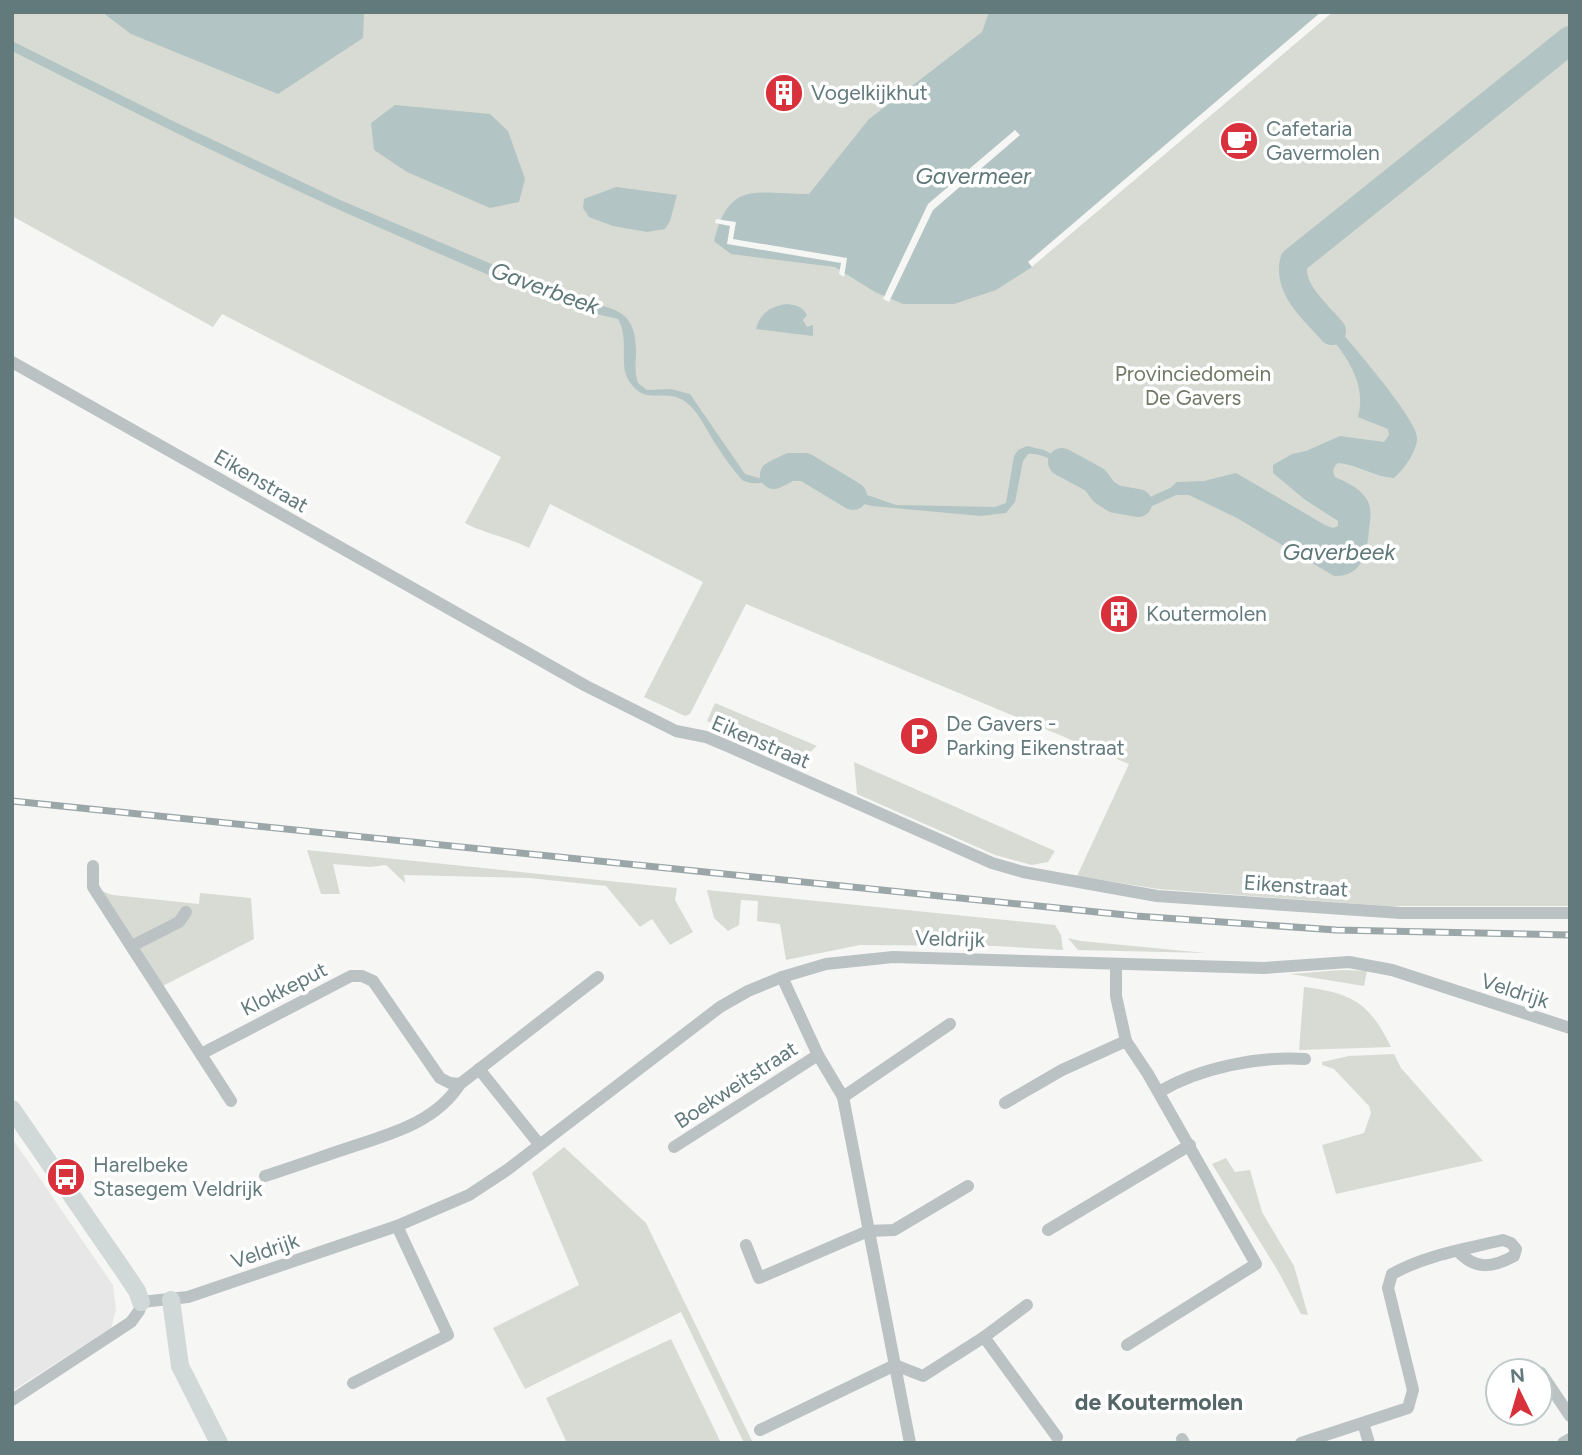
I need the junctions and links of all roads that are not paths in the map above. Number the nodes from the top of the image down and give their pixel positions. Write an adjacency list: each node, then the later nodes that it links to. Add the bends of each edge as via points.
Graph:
1 (12, 362): 4 (street, Eikenstraat, via 586,687 676,731 706,737 992,863 1157,896 1401,913)
2 (93, 866): 5 (street, via 93,887)
3 (186, 912): 5 (street, via 179,922)
4 (1570, 913)
5 (132, 946): 12 (street)
6 (1116, 964): 7 (street, Veldrijk, via 893,957 826,964); 10 (street, Veldrijk, via 1264,968 1367,964); 11 (street, via 1116,996)
7 (782, 976): 13 (street, Boekweitstraat); 22 (street, Veldrijk, via 697,1022)
8 (598, 977): 15 (street)
9 (950, 1024): 18 (street)
10 (1570, 1028)
11 (1126, 1041): 17 (street); 20 (street)
12 (201, 1054): 16 (street, Klokkeput, via 351,976 362,976 373,981 440,1079); 19 (street)
13 (818, 1055): 18 (street, Boekweitstraat); 24 (street, Boekweitstraat)
14 (1305, 1059): 17 (street, via 1250,1061)
15 (479, 1069): 16 (street); 22 (street)
16 (460, 1084): 25 (street, via 450,1100 407,1129)
17 (1158, 1092): 23 (street)
18 (843, 1097): 29 (street, Boekweitstraat)
19 (231, 1101)
20 (1005, 1103)
21 (12, 1109): 33 (street)
22 (539, 1144): 27 (street, Veldrijk, via 469,1195)
23 (1189, 1145): 28 (street); 36 (street, via 1256,1264)
24 (674, 1147)
25 (265, 1176)
26 (968, 1186): 29 (street, via 894,1230)
27 (397, 1226): 32 (street, Veldrijk); 38 (street, via 448,1335)
28 (1048, 1230)
29 (868, 1231): 30 (street, via 759,1278); 37 (street, Boekweitstraat)
30 (746, 1245)
31 (1458, 1251): 42 (street, via 1392,1274 1388,1288 1413,1390 1408,1408)
32 (171, 1300): 33 (street, Veldrijk); 46 (street, via 180,1366)
33 (141, 1302): 40 (street, via 131,1322)
34 (1027, 1305): 35 (street)
35 (984, 1336): 37 (street, via 923,1376); 44 (street)
36 (1127, 1345)
37 (895, 1365): 43 (street); 47 (street, Boekweitstraat)
38 (353, 1383)
39 (1554, 1392): 41 (street)
40 (12, 1400)
41 (1570, 1416)
42 (1363, 1423): 48 (street); 49 (street)
43 (760, 1430)
44 (1056, 1437)
45 (1570, 1439): 50 (street)
46 (219, 1443)
47 (910, 1443)
48 (1301, 1443)
49 (1369, 1443)
50 (1563, 1443)

